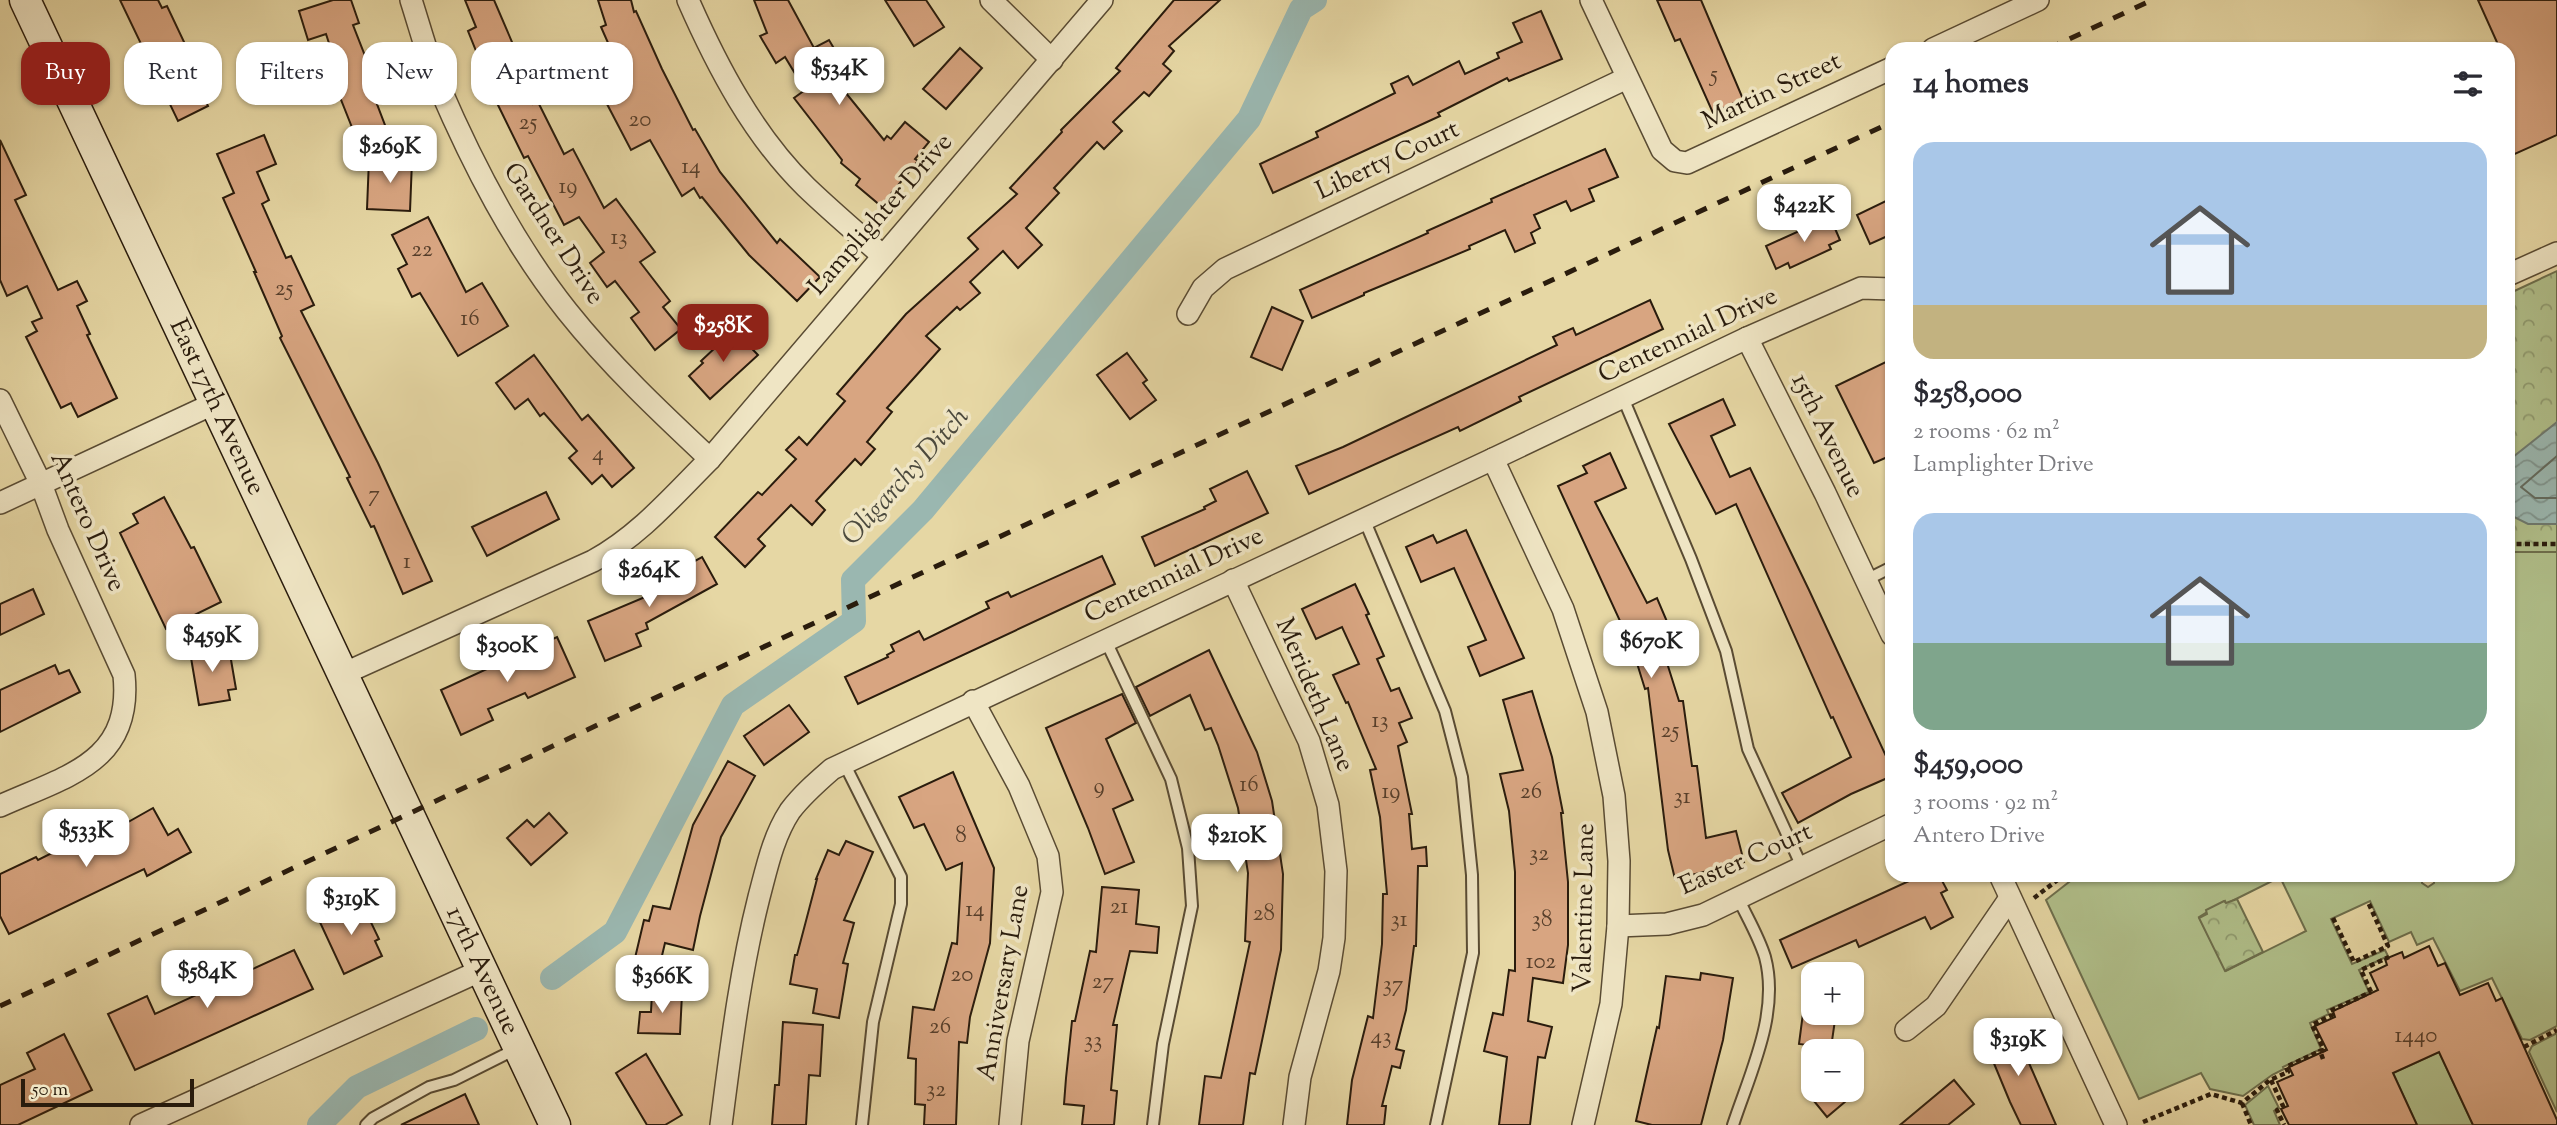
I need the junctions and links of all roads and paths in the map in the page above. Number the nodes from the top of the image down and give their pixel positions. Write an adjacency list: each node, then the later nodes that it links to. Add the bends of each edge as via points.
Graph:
1 (25, 0): 20 (main road, East 17th Avenue)
2 (411, 0): 21 (street, Gardner Drive, via 438,83 482,179 522,247 567,311 635,388)
3 (688, 0): 13 (street, via 714,59 762,134 804,185)
4 (991, 0): 9 (street)
5 (1102, 0): 9 (street, Lamplighter Drive)
6 (1591, 0): 11 (street)
7 (2038, 0): 8 (street)
8 (1948, 42)
9 (1052, 60): 13 (street, Lamplighter Drive)
10 (1885, 71): 11 (street, Martin Street, via 1687,163 1675,161 1662,150)
11 (1627, 78): 16 (street, Liberty Court, via 1225,269 1203,288)
12 (2557, 253): 14 (street)
13 (883, 256): 21 (street, Lamplighter Drive)
14 (2515, 272)
15 (1885, 289): 17 (street, Centennial Drive, via 1861,288)
16 (1188, 314)
17 (1747, 338): 18 (street, Centennial Drive); 30 (street, 15th Avenue)
18 (1623, 398): 22 (street, Centennial Drive); 39 (lane, via 1726,651 1748,748)
19 (0, 400): 23 (street, Antero Drive)
20 (215, 403): 23 (street); 33 (main road, East 17th Avenue)
21 (710, 459): 33 (street, Lamplighter Drive, via 642,528 613,550)
22 (1493, 459): 25 (street, Centennial Drive); 46 (street, Valentine Lane, via 1563,609 1597,712 1614,796)
23 (41, 484): 24 (street); 36 (street, Antero Drive, via 124,675 127,699 119,731 103,753)
24 (0, 503)
25 (1364, 519): 29 (street, Centennial Drive); 66 (lane, via 1445,711 1462,777 1472,876 1473,953)
26 (2515, 544): 27 (path)
27 (2557, 544)
28 (1885, 570): 30 (lane)
29 (1233, 580): 32 (street, Centennial Drive); 65 (street, Merideth Lane, via 1309,741 1328,805 1336,871 1329,971 1300,1077)
30 (1866, 580): 31 (street, 15th Avenue)
31 (1885, 620)
32 (1105, 639): 34 (street, Centennial Drive); 64 (lane, via 1171,779 1188,848 1192,906 1163,1044)
33 (343, 674): 37 (main road, East 17th Avenue)
34 (973, 701): 35 (street, Centennial Drive); 63 (street, Anniversary Lane, via 1019,786 1048,856 1052,892 1018,1041)
35 (844, 762): 61 (street, Centennial Drive, via 790,811 773,843 736,1010); 62 (lane, via 901,877 901,904 873,1022)
36 (0, 806)
37 (410, 815): 48 (main road, 17th Avenue)
38 (1885, 827): 39 (street, Easter Court)
39 (1802, 867): 42 (street, Easter Court)
40 (2003, 882): 44 (street)
41 (2052, 882): 44 (path)
42 (1738, 898): 46 (street, Easter Court, via 1703,915 1667,924); 68 (lane, via 1765,957 1769,993 1766,1022)
43 (2368, 902): 45 (path, via 2388,946 2354,962)
44 (2013, 904): 49 (street, via 1936,1006); 69 (street)
45 (2333, 918)
46 (1618, 926): 67 (street, Valentine Lane, via 1611,1004)
47 (2389, 957): 53 (path, via 2361,970 2371,992 2312,1025 2324,1050)
48 (482, 970): 52 (main road, 17th Avenue); 58 (street)
49 (1906, 1030)
50 (2557, 1030): 51 (path)
51 (2524, 1047)
52 (519, 1048): 59 (lane, via 454,1080 429,1087); 60 (main road, 17th Avenue)
53 (2320, 1051): 54 (path); 55 (path, via 2286,1067 2288,1072)
54 (2323, 1059)
55 (2271, 1080): 56 (path); 71 (path, via 2283,1106 2277,1110)
56 (2242, 1103): 57 (path, via 2211,1094); 70 (path)
57 (2144, 1122)
58 (141, 1125)
59 (366, 1125)
60 (555, 1125)
61 (721, 1125)
62 (862, 1125)
63 (1010, 1125)
64 (1153, 1125)
65 (1294, 1125)
66 (1436, 1125)
67 (1583, 1125)
68 (1733, 1125)
69 (2116, 1125)
70 (2251, 1125)
71 (2284, 1125)

